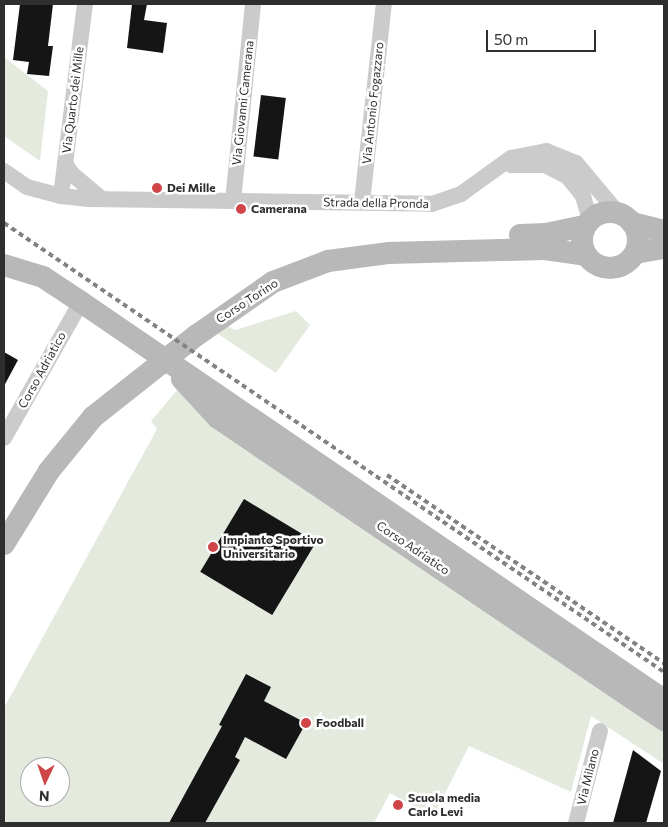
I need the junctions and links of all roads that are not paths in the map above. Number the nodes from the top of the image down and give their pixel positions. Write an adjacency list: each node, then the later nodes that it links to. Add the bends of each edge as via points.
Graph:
1 (86, 4): 4 (street, Via Quarto dei Mille)
2 (254, 4): 9 (street, Via Giovanni Camerana)
3 (384, 4): 10 (street, Via Antonio Fogazzaro)
4 (65, 163): 7 (street, Via Quarto dei Mille); 8 (street, via 72,174)
5 (501, 167): 10 (street, Strada della Pronda, via 446,201); 11 (street, Strada della Pronda, via 524,153 561,155 582,169); 12 (street, Strada della Pronda, via 530,163 557,168 580,191)
6 (4, 171): 7 (street, Strada della Pronda, via 27,187)
7 (61, 196): 8 (street, Strada della Pronda)
8 (102, 199): 9 (street, Strada della Pronda)
9 (233, 201): 10 (street, Strada della Pronda)
10 (362, 202)
11 (625, 218): 12 (street, Corso Torino, via 598,214); 13 (street, Corso Torino); 15 (street, via 638,241)
12 (587, 223): 16 (street, via 581,240); 18 (street, Corso Torino, via 546,234 391,242 329,250 273,269)
13 (664, 231)
14 (664, 248): 15 (street, Corso Torino)
15 (635, 253): 16 (street, Corso Torino, via 623,265 612,268 593,263)
16 (586, 255): 18 (street, Corso Torino, via 545,249 410,252 348,258 291,274)
17 (4, 265): 19 (street, Corso Adriatico, via 43,277)
18 (234, 301): 20 (street, Corso Torino)
19 (81, 302): 21 (street, Corso Adriatico); 24 (street, Corso Adriatico, via 172,366 215,391)
20 (124, 385): 22 (street, Corso Torino, via 65,432); 23 (street, Corso Torino, via 67,446)
21 (4, 438)
22 (4, 522)
23 (4, 544)
24 (440, 555): 25 (street, Corso Adriatico); 26 (street, Corso Adriatico)
25 (664, 700)
26 (664, 720)
27 (600, 731): 28 (street, Via Milano)
28 (576, 823)

